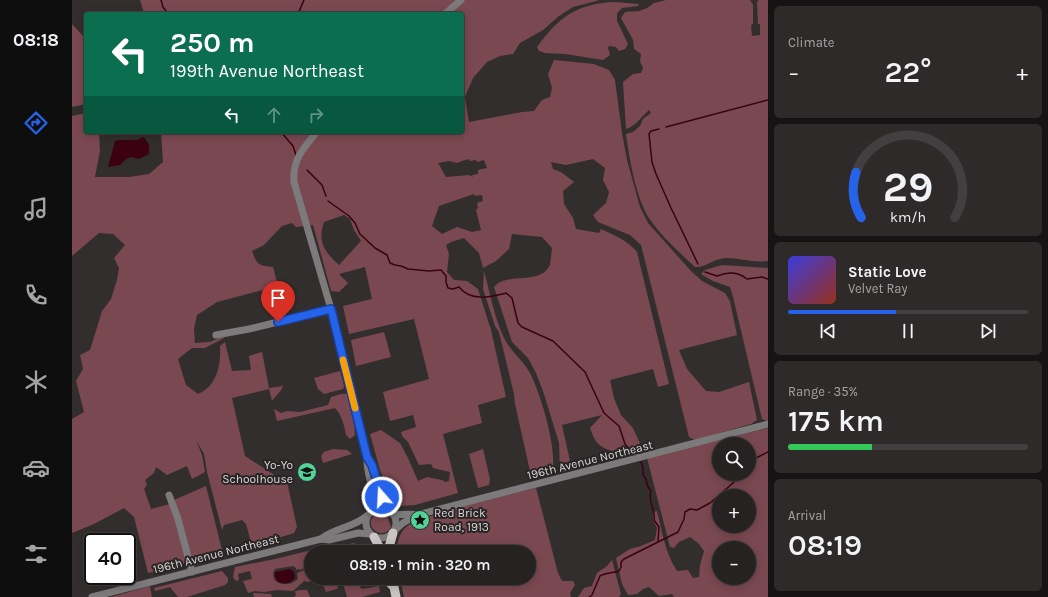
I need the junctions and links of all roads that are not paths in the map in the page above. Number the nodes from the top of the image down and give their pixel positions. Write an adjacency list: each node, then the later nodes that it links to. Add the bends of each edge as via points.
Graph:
1 (461, 0): 2 (street)
2 (447, 12)
3 (315, 134): 4 (street, via 298,156 294,177)
4 (331, 309): 5 (street); 7 (street)
5 (216, 335)
6 (768, 424): 11 (street, 196th Avenue Northeast)
7 (367, 457): 9 (street, via 374,496); 10 (street, via 381,494)
8 (169, 495): 17 (street)
9 (371, 512): 10 (street, via 381,508); 13 (street, via 366,522); 14 (street, 196th Avenue Northeast, via 355,524 327,533)
10 (392, 513): 11 (street, 196th Avenue Northeast); 12 (street, via 396,523)
11 (417, 514): 12 (street, 196th Avenue Northeast)
12 (393, 532): 13 (street, via 384,538); 16 (main road)
13 (372, 535): 14 (street, 196th Avenue Northeast, via 358,532 329,540); 15 (main road)
14 (321, 539): 17 (street, 196th Avenue Northeast)
15 (378, 545)
16 (390, 545)
17 (192, 572): 19 (street, 196th Avenue Northeast)
18 (395, 585): 20 (main road)
19 (92, 597)
20 (396, 597)

